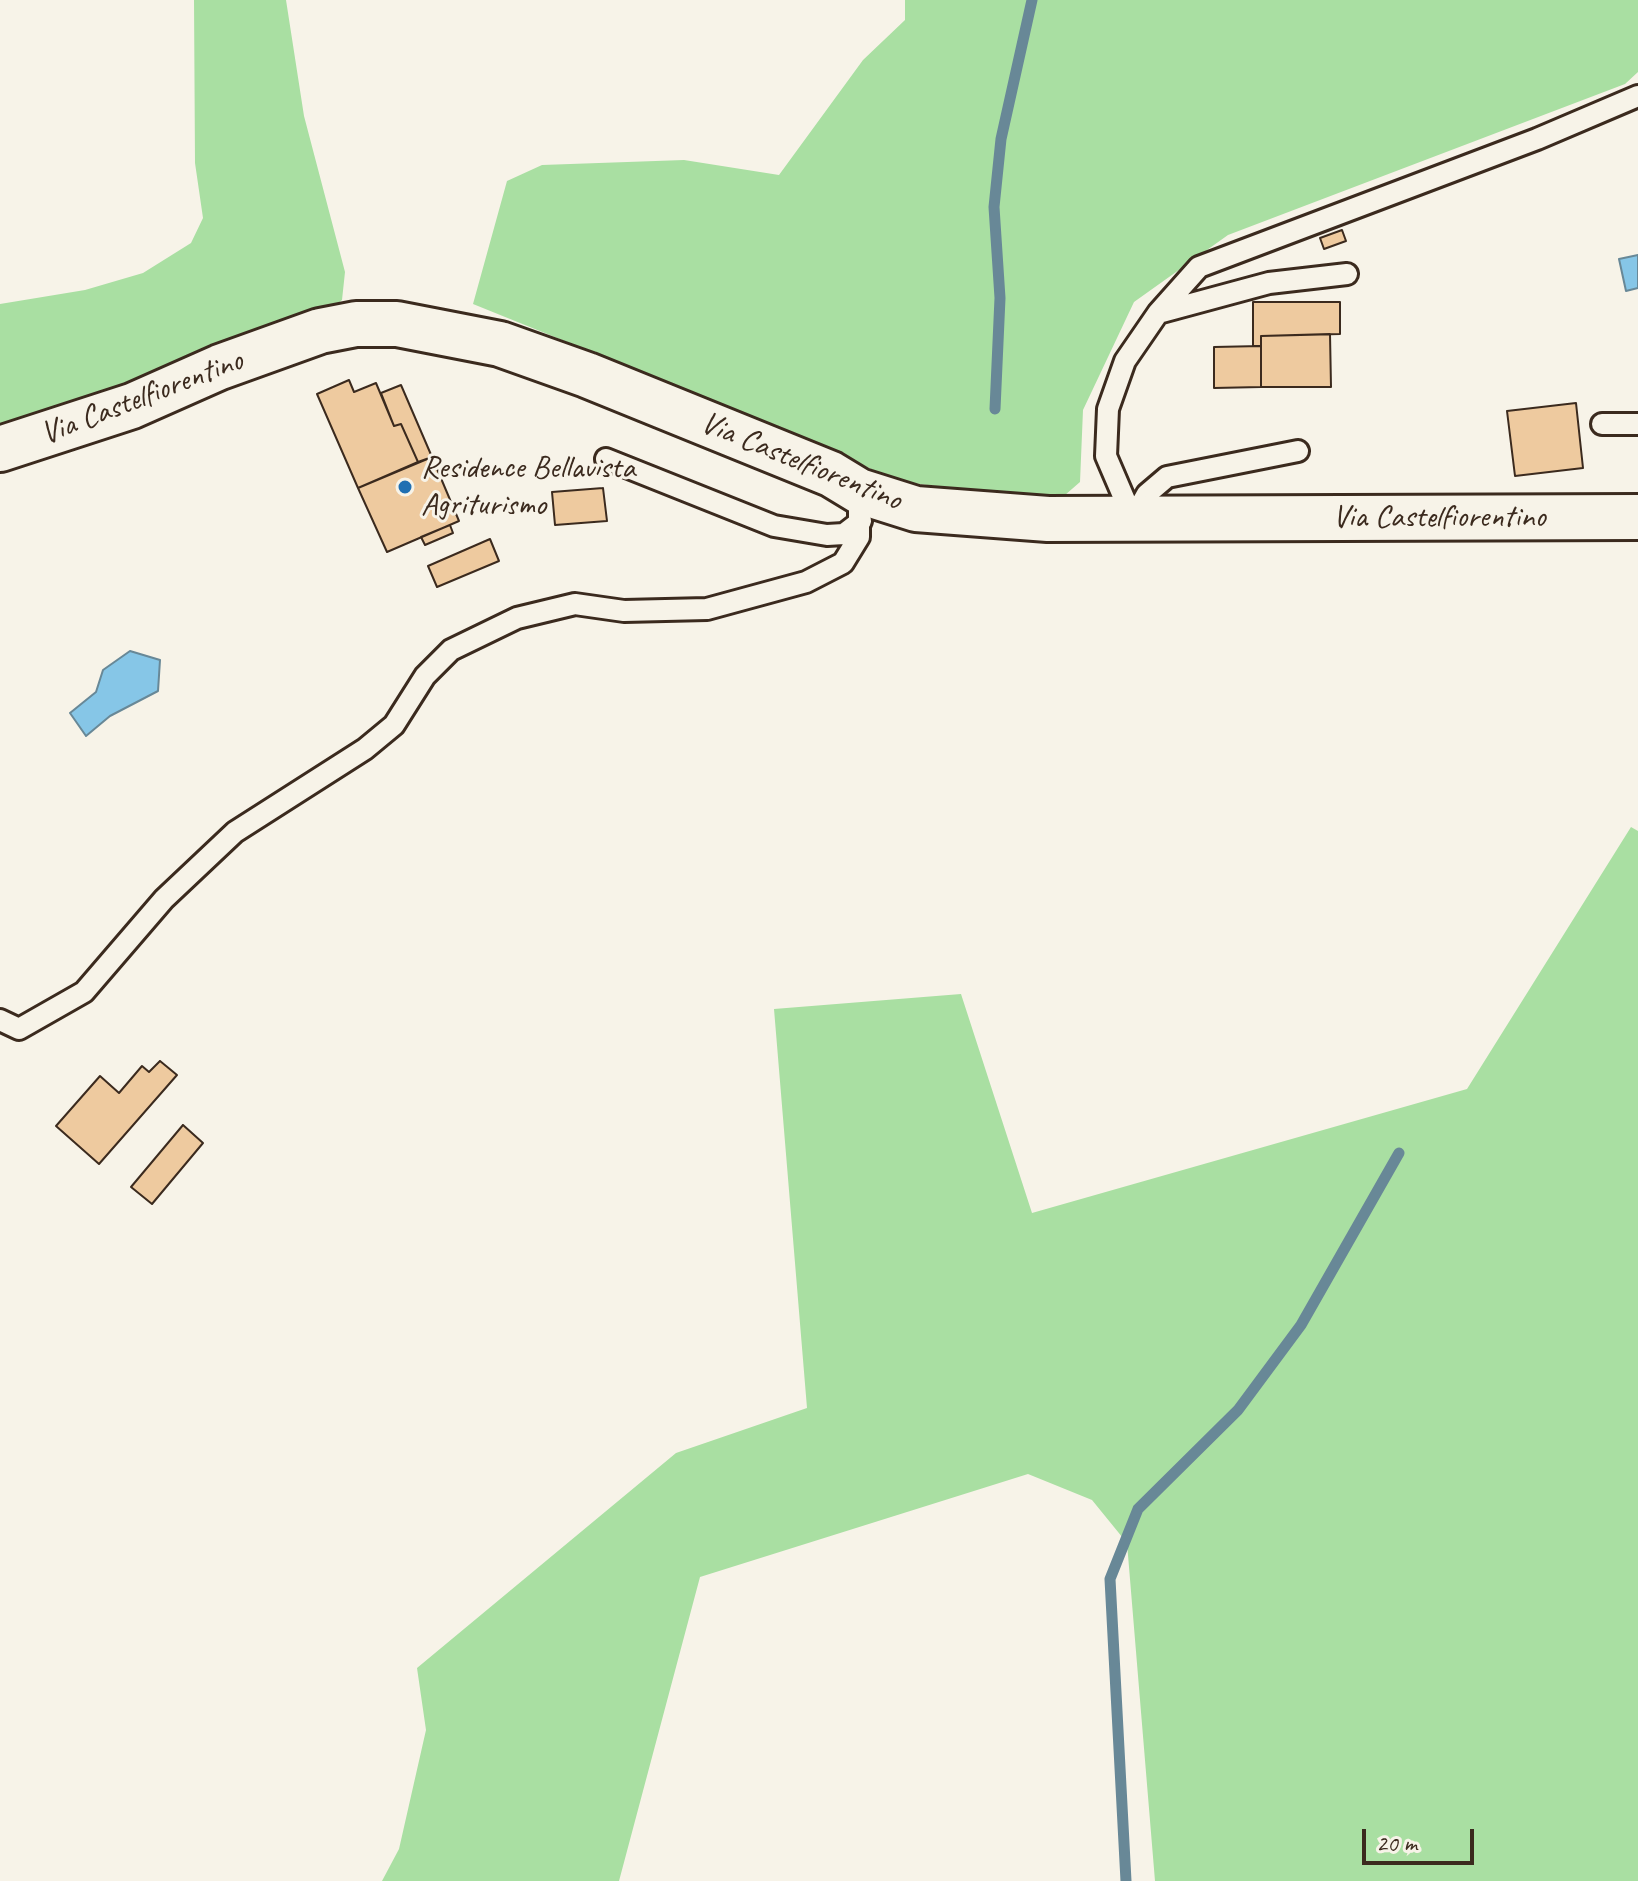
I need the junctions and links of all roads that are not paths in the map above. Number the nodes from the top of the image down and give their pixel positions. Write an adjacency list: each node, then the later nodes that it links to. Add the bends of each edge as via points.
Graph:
1 (1638, 96): 3 (lane, via 1199,267)
2 (1347, 274): 3 (lane, via 1269,283)
3 (1158, 313): 11 (lane, via 1125,361 1108,409 1106,456)
4 (1602, 424): 5 (lane)
5 (1638, 424)
6 (0, 449): 9 (street, Via Castelfiorentino, via 132,406 320,331 397,324 500,344 587,375 831,474)
7 (1298, 451): 11 (lane, via 1167,477 1147,494)
8 (606, 459): 9 (lane, via 774,526 844,534)
9 (860, 506): 11 (street, Via Castelfiorentino, via 1048,519); 12 (lane, via 859,537 843,563 806,582 707,609 624,611 575,604 517,618 451,650 425,676 394,725 235,832 164,899 84,992 19,1029)
10 (1638, 517): 11 (street, Via Castelfiorentino)
11 (1133, 519)
12 (0, 1020)

